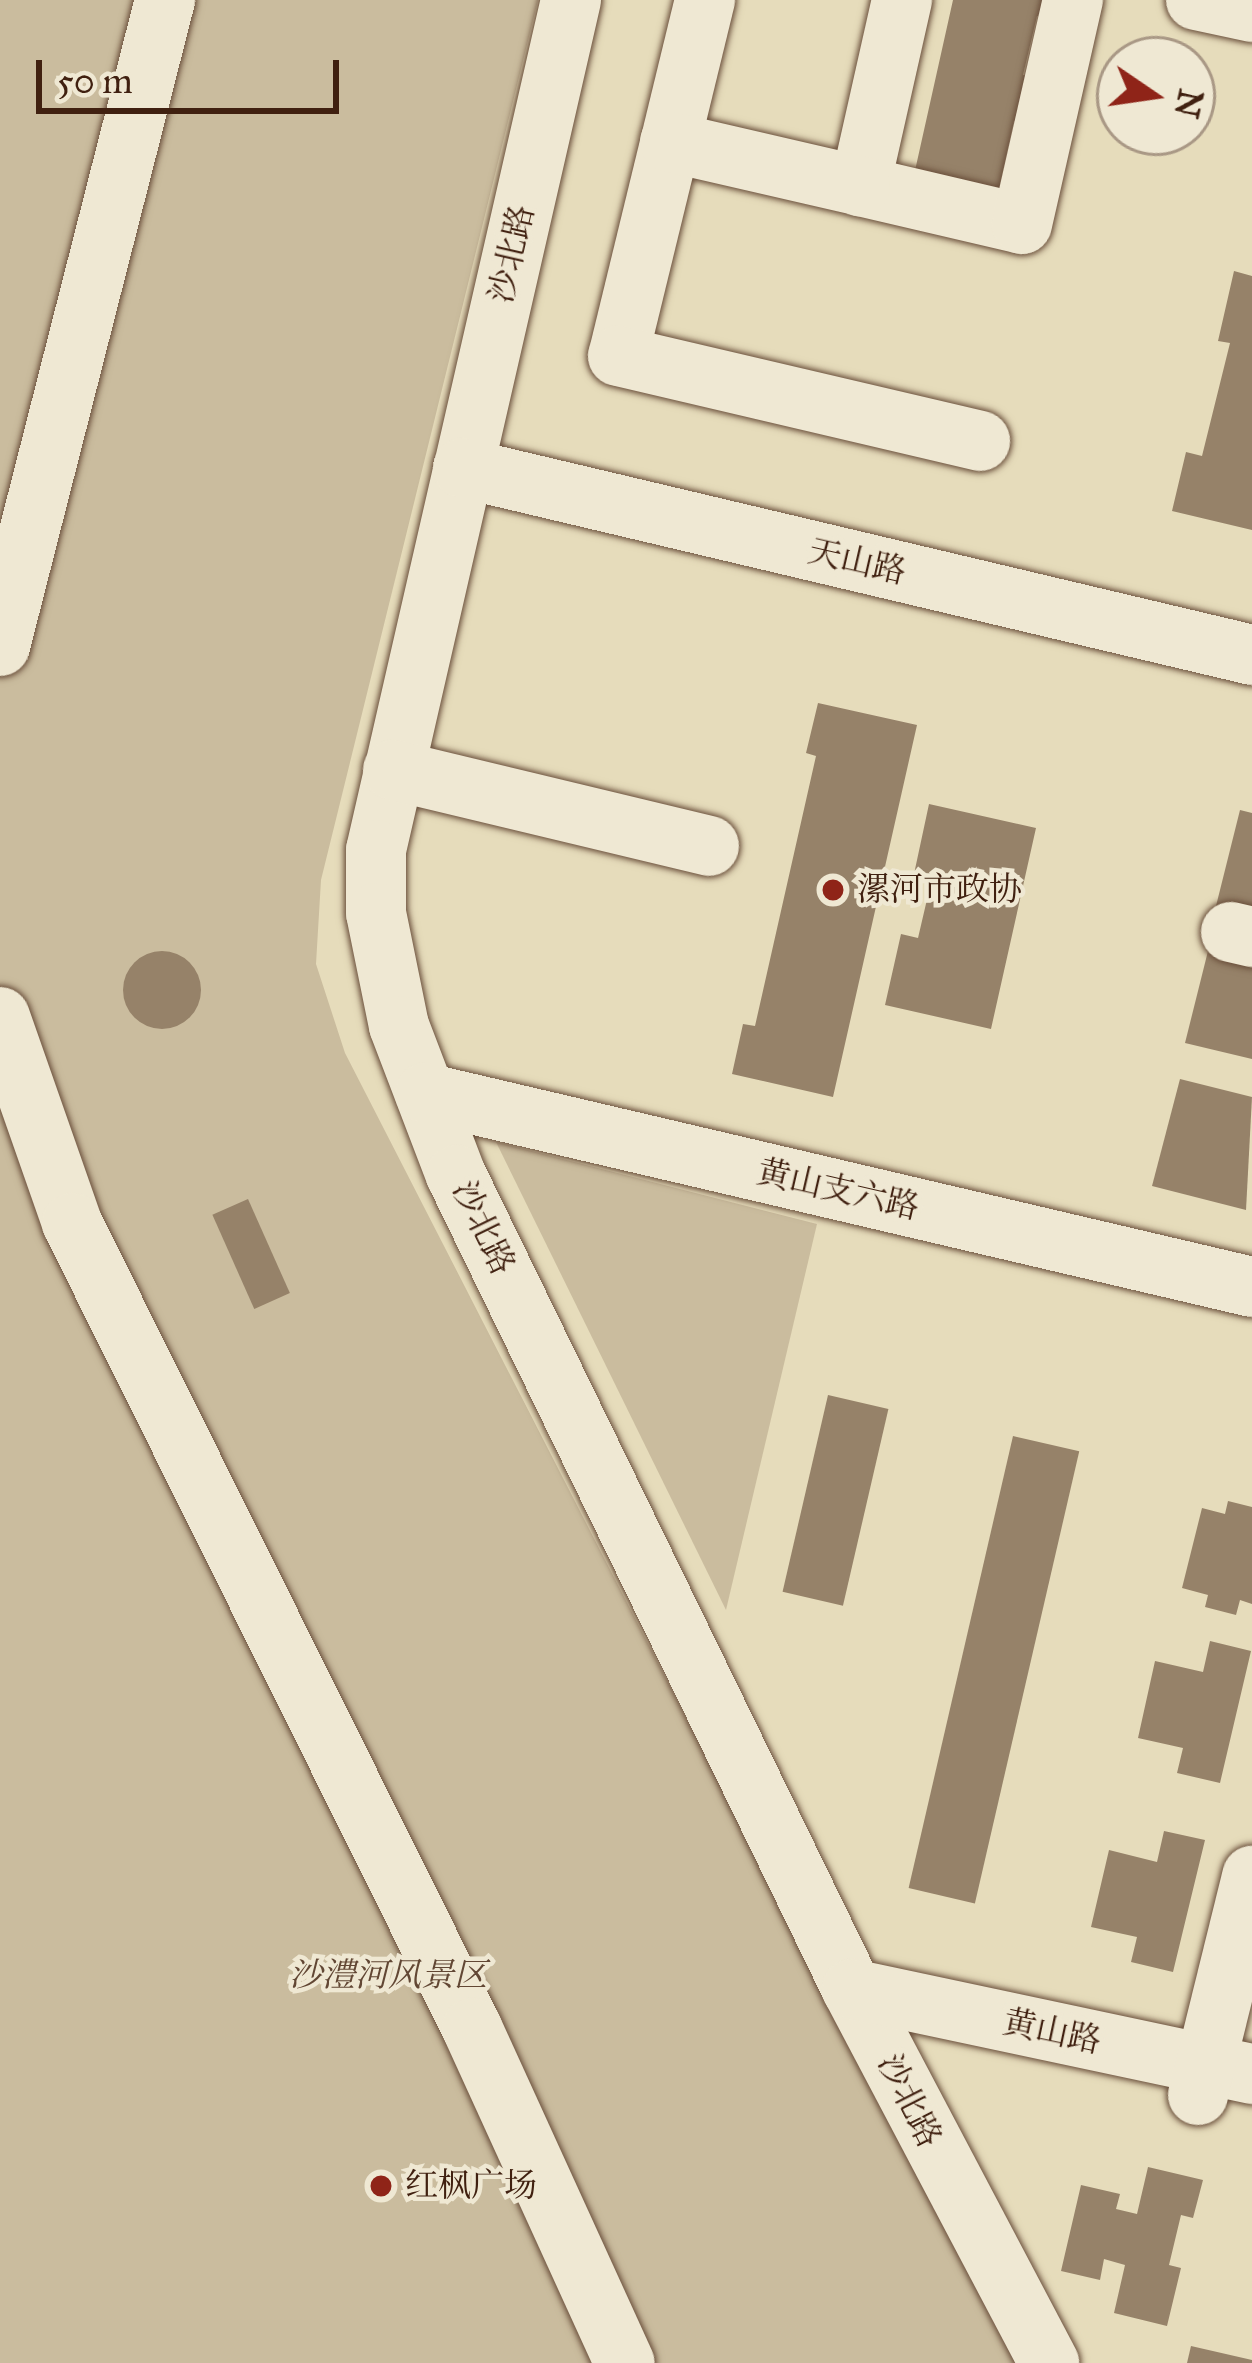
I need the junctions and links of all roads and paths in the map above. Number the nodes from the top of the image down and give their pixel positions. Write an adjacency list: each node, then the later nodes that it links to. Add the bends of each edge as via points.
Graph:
1 (165, 0): 12 (street)
2 (571, 0): 11 (street, 沙北路)
3 (705, 0): 8 (street)
4 (902, 0): 9 (street)
5 (1072, 0): 9 (street, via 1022,224)
6 (1196, 0): 7 (street)
7 (1252, 12)
8 (670, 142): 9 (street); 10 (street, via 618,356)
9 (860, 186)
10 (980, 441)
11 (463, 468): 13 (street, 天山路); 14 (street, 沙北路)
12 (0, 646)
13 (1252, 655)
14 (392, 770): 15 (street); 17 (street, 沙北路, via 376,850 376,913 399,1026)
15 (709, 846)
16 (0, 1017): 22 (street, via 72,1222 491,2067)
17 (424, 1093): 18 (street, 黄山支六路); 20 (street, 沙北路, via 456,1174)
18 (1252, 1287)
19 (1252, 1876): 21 (street)
20 (861, 2007): 21 (street, 黄山路); 23 (street, 沙北路)
21 (1227, 2085)
22 (625, 2363)
23 (1049, 2363)

